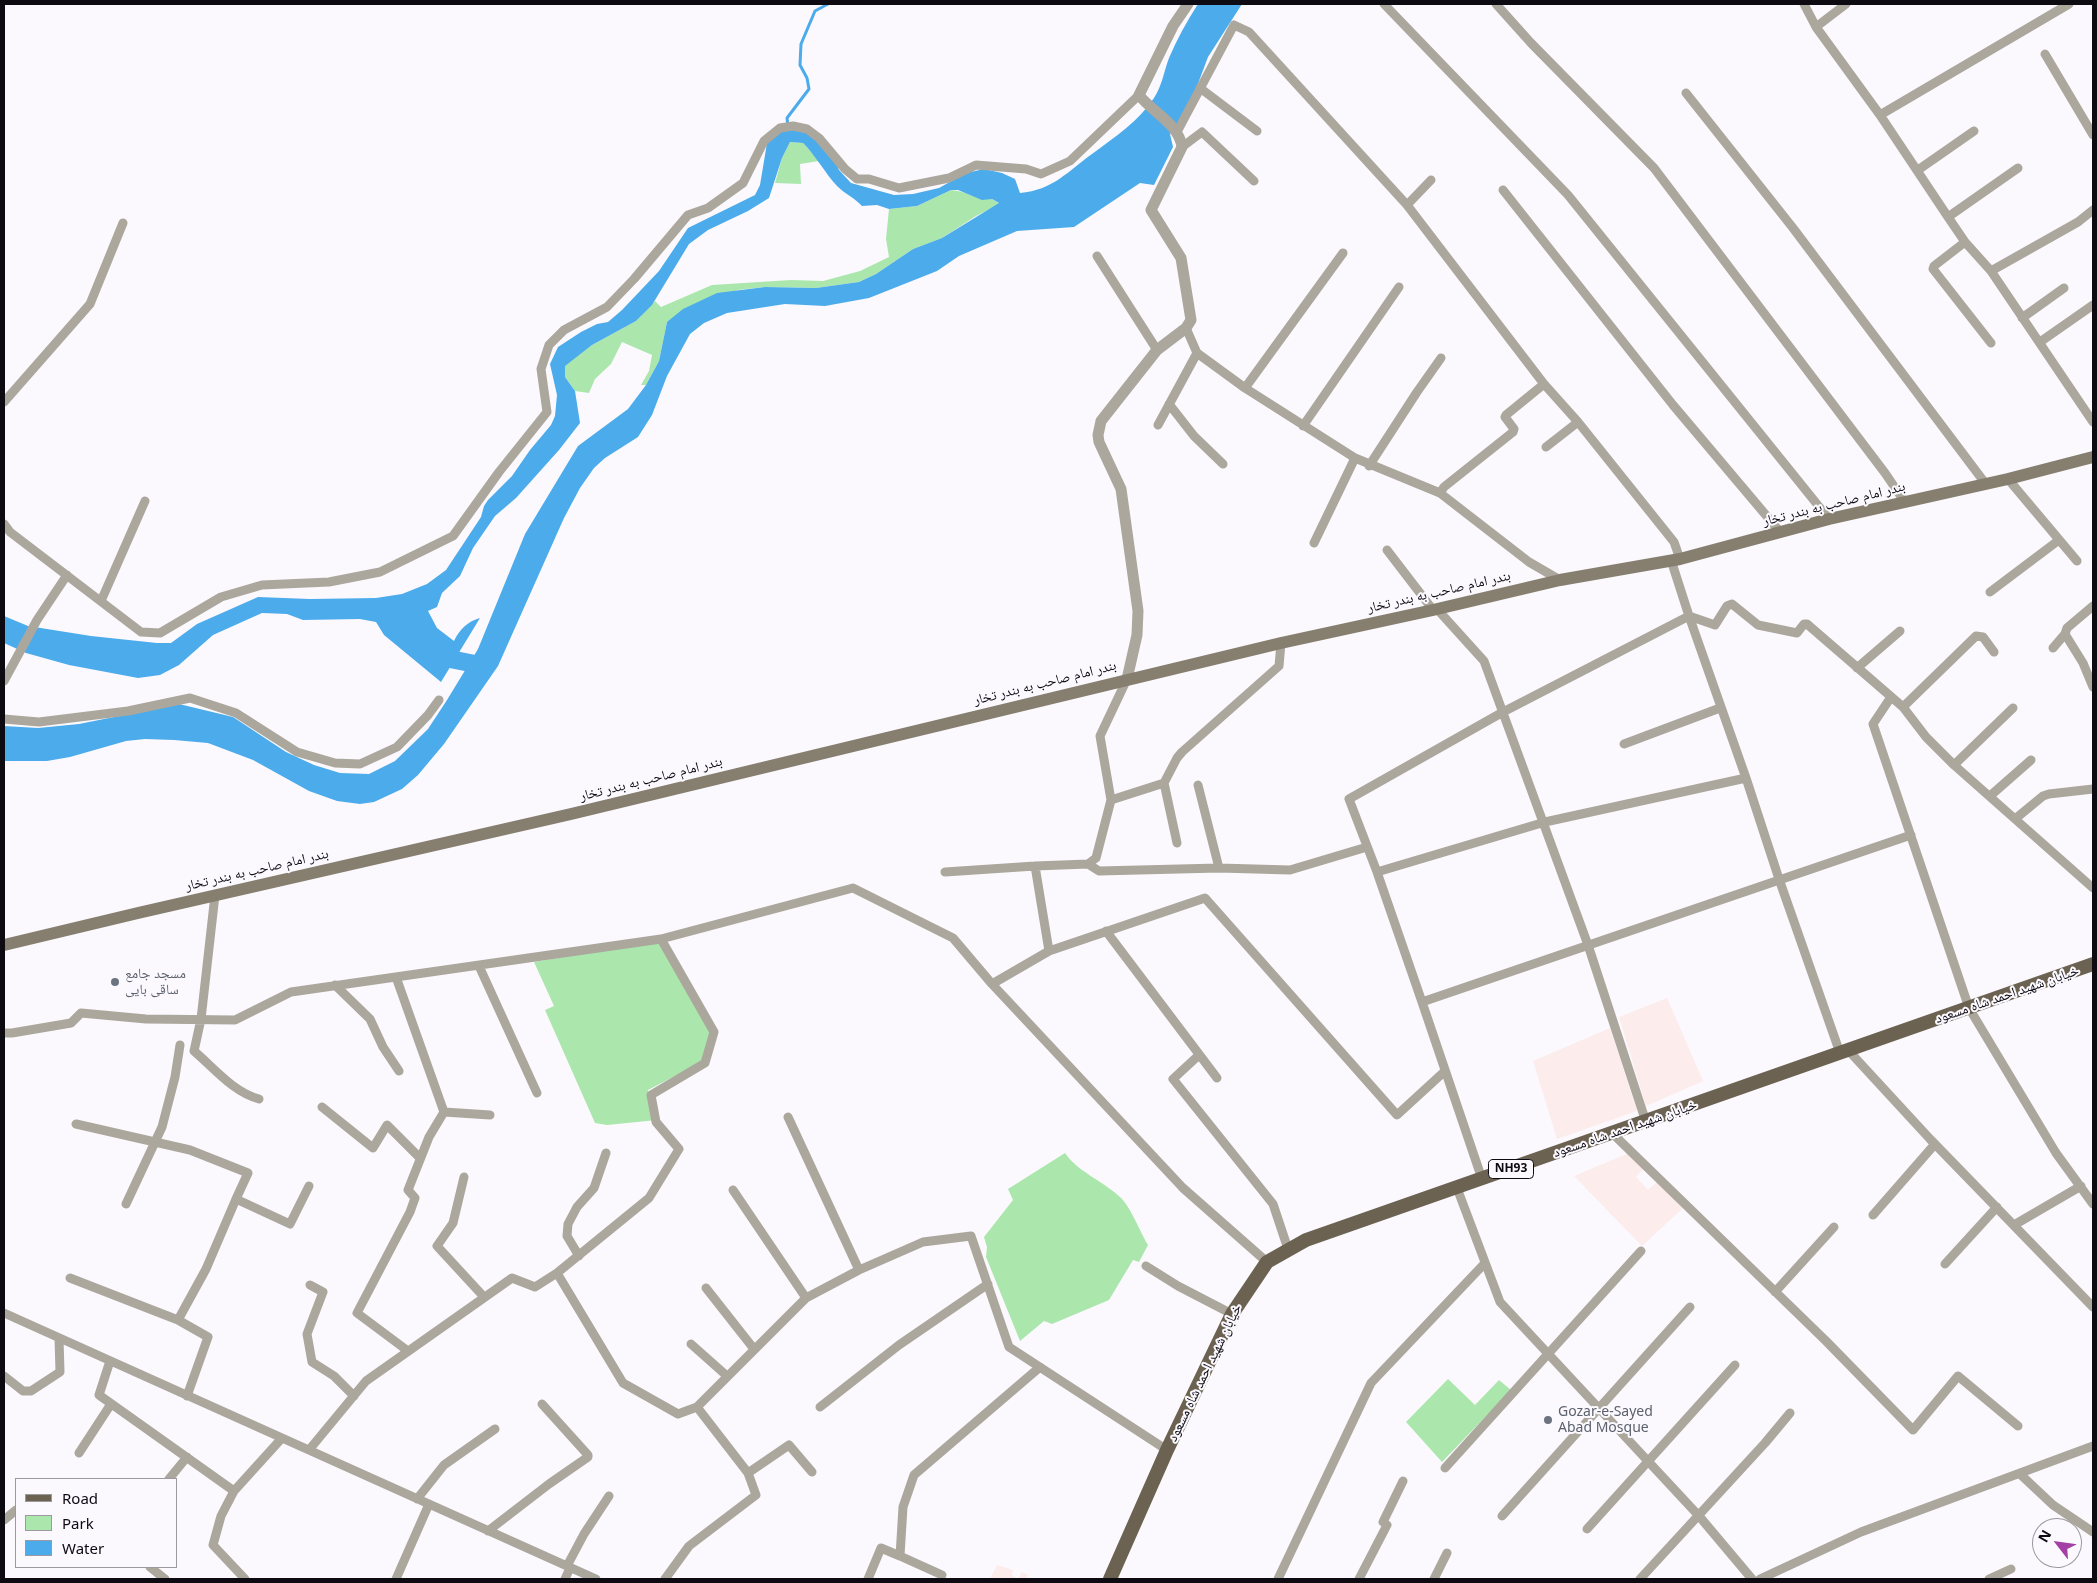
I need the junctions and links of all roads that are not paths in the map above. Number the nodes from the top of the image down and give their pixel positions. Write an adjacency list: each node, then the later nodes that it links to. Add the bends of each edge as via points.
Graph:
1 (1188, 4): 11 (street, via 1173,26)
2 (1384, 4): 59 (street, via 1568,195)
3 (1496, 4): 58 (street, via 1530,43 1654,168)
4 (1804, 4): 7 (street)
5 (1846, 4): 7 (street)
6 (2069, 4): 12 (street)
7 (1816, 27): 12 (street)
8 (2045, 54): 16 (street)
9 (1200, 88): 13 (street); 14 (street); 23 (street, via 1234,25 1249,32)
10 (1686, 93): 55 (street)
11 (1142, 99): 13 (street); 70 (street, via 1070,161 1041,174 1026,169 976,165 949,178 899,188 869,179 857,179 807,129 780,128 764,141 743,184 708,208 688,216 607,307 564,330 549,345 541,369 547,412 452,536 380,572 329,582 262,585 221,597 160,634 141,632)
12 (1880, 115): 19 (street)
13 (1176, 131): 17 (street)
14 (1257, 131)
15 (1974, 132): 19 (street)
16 (2093, 135)
17 (1182, 146): 21 (street, via 1202,132); 35 (street, via 1151,210 1181,258 1190,320)
18 (2018, 168): 25 (street)
19 (1918, 170): 25 (street)
20 (1431, 180): 23 (street)
21 (1254, 181)
22 (1503, 190): 61 (street, via 1673,405)
23 (1407, 205): 41 (street)
24 (2093, 210): 30 (street, via 2078,222)
25 (1948, 217): 27 (street)
26 (123, 223): 43 (street, via 90,304)
27 (1965, 242): 30 (street); 37 (street, via 1933,269)
28 (1343, 253): 42 (street)
29 (1096, 256): 38 (street)
30 (1991, 271): 34 (street)
31 (1399, 287): 48 (street)
32 (2064, 288): 34 (street)
33 (2093, 305): 36 (street)
34 (2022, 318): 36 (street)
35 (1186, 328): 38 (street); 39 (street)
36 (2040, 342): 46 (street)
37 (1991, 343)
38 (1157, 350): 80 (street, via 1101,421 1098,435 1121,489 1138,611 1137,635)
39 (1197, 353): 42 (street); 44 (street)
40 (1441, 358): 53 (street)
41 (1544, 384): 45 (street); 56 (street, via 1506,415 1513,432)
42 (1245, 388): 48 (street)
43 (4, 402)
44 (1169, 404): 47 (street); 52 (street, via 1194,436)
45 (1578, 422): 49 (street); 65 (street, via 1674,542)
46 (2093, 422)
47 (1158, 425)
48 (1303, 426): 51 (street)
49 (1546, 447)
50 (2093, 457): 54 (main road, بندر امام صاحب به بندر تخار)
51 (1355, 458): 53 (street); 63 (street)
52 (1223, 464)
53 (1369, 466): 56 (street)
54 (2008, 479): 55 (main road, بندر امام صاحب به بندر تخار); 62 (street)
55 (1985, 483): 58 (main road, بندر امام صاحب به بندر تخار)
56 (1440, 493): 68 (street, via 1529,562)
57 (145, 501): 70 (street)
58 (1904, 501): 59 (main road, بندر امام صاحب به بندر تخار)
59 (1829, 519): 61 (main road, بندر امام صاحب به بندر تخار)
60 (4, 524): 67 (street)
61 (1781, 533): 65 (main road, بندر امام صاحب به بندر تخار)
62 (2059, 540): 66 (street); 69 (street)
63 (1314, 543)
64 (1387, 550): 71 (street)
65 (1676, 560): 68 (main road, بندر امام صاحب به بندر تخار); 73 (street)
66 (2077, 561)
67 (67, 576): 70 (street); 81 (street, via 37,620)
68 (1560, 580): 71 (main road, بندر امام صاحب به بندر تخار)
69 (1990, 592)
70 (101, 601)
71 (1435, 610): 76 (main road, بندر امام صاحب به بندر تخار); 88 (street, via 1484,661)
72 (2092, 611): 75 (street, via 2067,628)
73 (1689, 616): 79 (street, via 1715,626 1727,606 1732,604 1758,625 1797,634 1807,624); 86 (street); 88 (street)
74 (1900, 631): 79 (street)
75 (2065, 634): 77 (street); 82 (street)
76 (1281, 642): 80 (main road, بندر امام صاحب به بندر تخار); 94 (street, via 1279,666 1182,752)
77 (2053, 648)
78 (1994, 652): 85 (street, via 1983,637 1976,636)
79 (1857, 668): 83 (street)
80 (1127, 679): 98 (street, via 1100,736); 111 (main road, بندر امام صاحب به بندر تخار, via 571,814)
81 (4, 681)
82 (2093, 687)
83 (1891, 697): 85 (street); 101 (street, via 1873,724)
84 (440, 700): 89 (street, via 397,747 360,764 336,763 297,752 236,713 190,698 128,711 39,722)
85 (1903, 707): 92 (street, via 1926,737)
86 (1720, 708): 90 (street); 93 (street)
87 (2013, 708): 92 (street)
88 (1503, 712): 100 (street); 103 (street, via 1349,799)
89 (4, 719)
90 (1624, 744)
91 (2031, 760): 97 (street)
92 (1954, 765): 97 (street)
93 (1746, 778): 100 (street); 109 (street)
94 (1164, 783): 98 (street); 102 (street)
95 (1198, 785): 106 (street)
96 (2093, 789): 99 (street, via 2043,796)
97 (1990, 796): 99 (street)
98 (1111, 800): 104 (street, via 1096,858)
99 (2015, 819): 110 (street)
100 (1545, 822): 108 (street); 115 (street)
101 (1911, 835): 109 (street); 123 (street)
102 (1177, 842)
103 (1367, 847): 106 (street, via 1290,870); 108 (street)
104 (1088, 864): 105 (street); 106 (street, via 1099,871)
105 (1035, 866): 107 (street); 116 (street)
106 (1219, 868)
107 (944, 872)
108 (1377, 872): 122 (street)
109 (1779, 879): 115 (street); 127 (street)
110 (2093, 888)
111 (214, 895): 114 (main road, بندر امام صاحب به بندر تخار); 124 (street)
112 (1106, 931): 116 (street); 128 (street); 130 (street, via 1205,898 1397,1115)
113 (661, 939): 118 (street); 120 (street, via 853,888 953,938); 160 (street, via 714,1032 705,1063 651,1096 656,1122 678,1146 678,1152 649,1198)
114 (4, 945)
115 (1588, 945): 122 (street); 138 (street)
116 (1049, 951): 120 (street)
117 (2093, 964): 123 (main road, خیابان شهید احمد شاه مسعود / NH93)
118 (479, 966): 119 (street); 132 (street)
119 (396, 977): 121 (street); 135 (street)
120 (992, 984): 161 (street, via 1182,1188)
121 (335, 986): 124 (street, via 291,992 235,1020); 129 (street, via 370,1019)
122 (1422, 1002): 130 (street)
123 (1969, 1008): 127 (main road, خیابان شهید احمد شاه مسعود / NH93); 148 (street, via 2056,1153)
124 (201, 1019): 125 (street, via 146,1019 81,1013 71,1023); 133 (street, via 194,1051 232,1085)
125 (4, 1033)
126 (180, 1045): 141 (street, via 175,1078)
127 (1844, 1052): 138 (main road, خیابان شهید احمد شاه مسعود / NH93); 142 (street)
128 (1199, 1054): 131 (street); 158 (street, via 1173,1079 1273,1204)
129 (398, 1071)
130 (1445, 1071): 146 (street)
131 (1217, 1078)
132 (537, 1093)
133 (259, 1099)
134 (322, 1107): 144 (street, via 373,1148 387,1125)
135 (444, 1112): 136 (street); 144 (street)
136 (490, 1115)
137 (788, 1117): 165 (street)
138 (1646, 1122): 140 (main road, خیابان شهید احمد شاه مسعود / NH93)
139 (76, 1124): 141 (street)
140 (1613, 1134): 146 (main road, خیابان شهید احمد شاه مسعود / NH93); 171 (street)
141 (155, 1142): 151 (street, via 190,1150 248,1173); 152 (street)
142 (1935, 1144): 154 (street); 155 (street)
143 (606, 1152): 160 (street, via 594,1188 568,1224 567,1236)
144 (420, 1158): 182 (street, via 408,1190 415,1198 410,1212 357,1313)
145 (464, 1177): 172 (street, via 453,1222 437,1246)
146 (1482, 1179): 149 (main road, خیابان شهید احمد شاه مسعود / NH93)
147 (309, 1186): 151 (street, via 290,1224)
148 (2081, 1186): 153 (street); 156 (street)
149 (1457, 1188): 158 (main road, خیابان شهید احمد شاه مسعود / NH93); 162 (street)
150 (733, 1190): 173 (street)
151 (236, 1199): 178 (street, via 206,1269)
152 (126, 1204)
153 (2093, 1204)
154 (1997, 1207): 156 (street); 163 (street)
155 (1874, 1215)
156 (2014, 1224): 175 (street)
157 (1834, 1227): 171 (street)
158 (1288, 1249): 161 (main road, خیابان شهید احمد شاه مسعود / NH93)
159 (1641, 1251): 183 (street)
160 (579, 1256): 166 (street)
161 (1267, 1262): 177 (main road, خیابان شهید احمد شاه مسعود / NH93)
162 (1485, 1263): 183 (street, via 1500,1302); 237 (street, via 1371,1383)
163 (1945, 1264)
164 (1146, 1266): 177 (street)
165 (859, 1270): 168 (street, via 923,1242 968,1235 973,1238); 173 (street)
166 (557, 1273): 172 (street, via 536,1287 512,1278); 193 (street, via 623,1383 678,1414)
167 (70, 1278): 178 (street)
168 (988, 1284): 186 (street, via 1009,1347); 194 (street, via 899,1345)
169 (310, 1285): 190 (street, via 323,1292 307,1334 312,1362 334,1376)
170 (706, 1288): 181 (street)
171 (1775, 1292): 197 (street, via 1913,1430 1958,1376)
172 (484, 1298): 182 (street)
173 (806, 1298): 181 (street)
174 (1690, 1307): 195 (street)
175 (2093, 1307)
176 (4, 1313): 179 (street)
177 (1232, 1314): 202 (main road, خیابان شهید احمد شاه مسعود / NH93)
178 (178, 1320): 189 (street, via 208,1337)
179 (59, 1338): 184 (street); 187 (street, via 60,1372 32,1391 23,1391)
180 (691, 1344): 188 (street)
181 (754, 1349): 188 (street)
182 (408, 1351): 190 (street, via 366,1381)
183 (1548, 1354): 195 (street); 206 (street)
184 (110, 1361): 189 (street); 191 (street, via 99,1395)
185 (1734, 1365): 205 (street)
186 (1040, 1366): 202 (street); 224 (street, via 914,1475 903,1507)
187 (4, 1376)
188 (727, 1376): 193 (street)
189 (187, 1396): 199 (street)
190 (354, 1396): 201 (street)
191 (112, 1404): 203 (street); 204 (street)
192 (542, 1404): 221 (street, via 588,1457)
193 (697, 1407): 208 (street)
194 (820, 1407)
195 (1598, 1408): 205 (street); 217 (street)
196 (1790, 1413): 218 (street)
197 (2018, 1426)
198 (494, 1429): 214 (street, via 444,1465)
199 (282, 1438): 201 (street); 212 (street)
200 (2093, 1446): 209 (street)
201 (309, 1450): 214 (street)
202 (1167, 1450): 236 (main road, خیابان شهید احمد شاه مسعود / NH93)
203 (79, 1453)
204 (187, 1457): 210 (street); 212 (street)
205 (1649, 1462): 218 (street); 220 (street)
206 (1445, 1468)
207 (812, 1472): 208 (street, via 789,1446)
208 (748, 1473): 234 (street, via 756,1495 689,1546)
209 (2020, 1474): 222 (street, via 2053,1505); 242 (street, via 1861,1532)
210 (170, 1478)
211 (1403, 1481): 238 (street, via 1383,1522 1387,1525)
212 (234, 1491): 230 (street, via 221,1516 213,1545)
213 (609, 1496): 225 (street, via 584,1534)
214 (417, 1499): 215 (street)
215 (429, 1504): 221 (street); 231 (street)
216 (15, 1511): 219 (street)
217 (1502, 1516)
218 (1699, 1516): 240 (street); 241 (street)
219 (4, 1520)
220 (1587, 1529)
221 (488, 1531): 225 (street)
222 (2093, 1532)
223 (1447, 1553): 239 (street)
224 (900, 1556): 228 (street); 235 (street, via 881,1548)
225 (569, 1567): 232 (street); 233 (street)
226 (151, 1568): 229 (street)
227 (2011, 1569): 243 (street)
228 (942, 1574)
229 (165, 1579)
230 (245, 1579)
231 (396, 1579)
232 (565, 1579)
233 (596, 1579)
234 (665, 1579)
235 (868, 1579)
236 (1110, 1579)
237 (1278, 1579)
238 (1360, 1579)
239 (1434, 1579)
240 (1640, 1579)
241 (1752, 1579)
242 (1760, 1579)
243 (1989, 1579)

